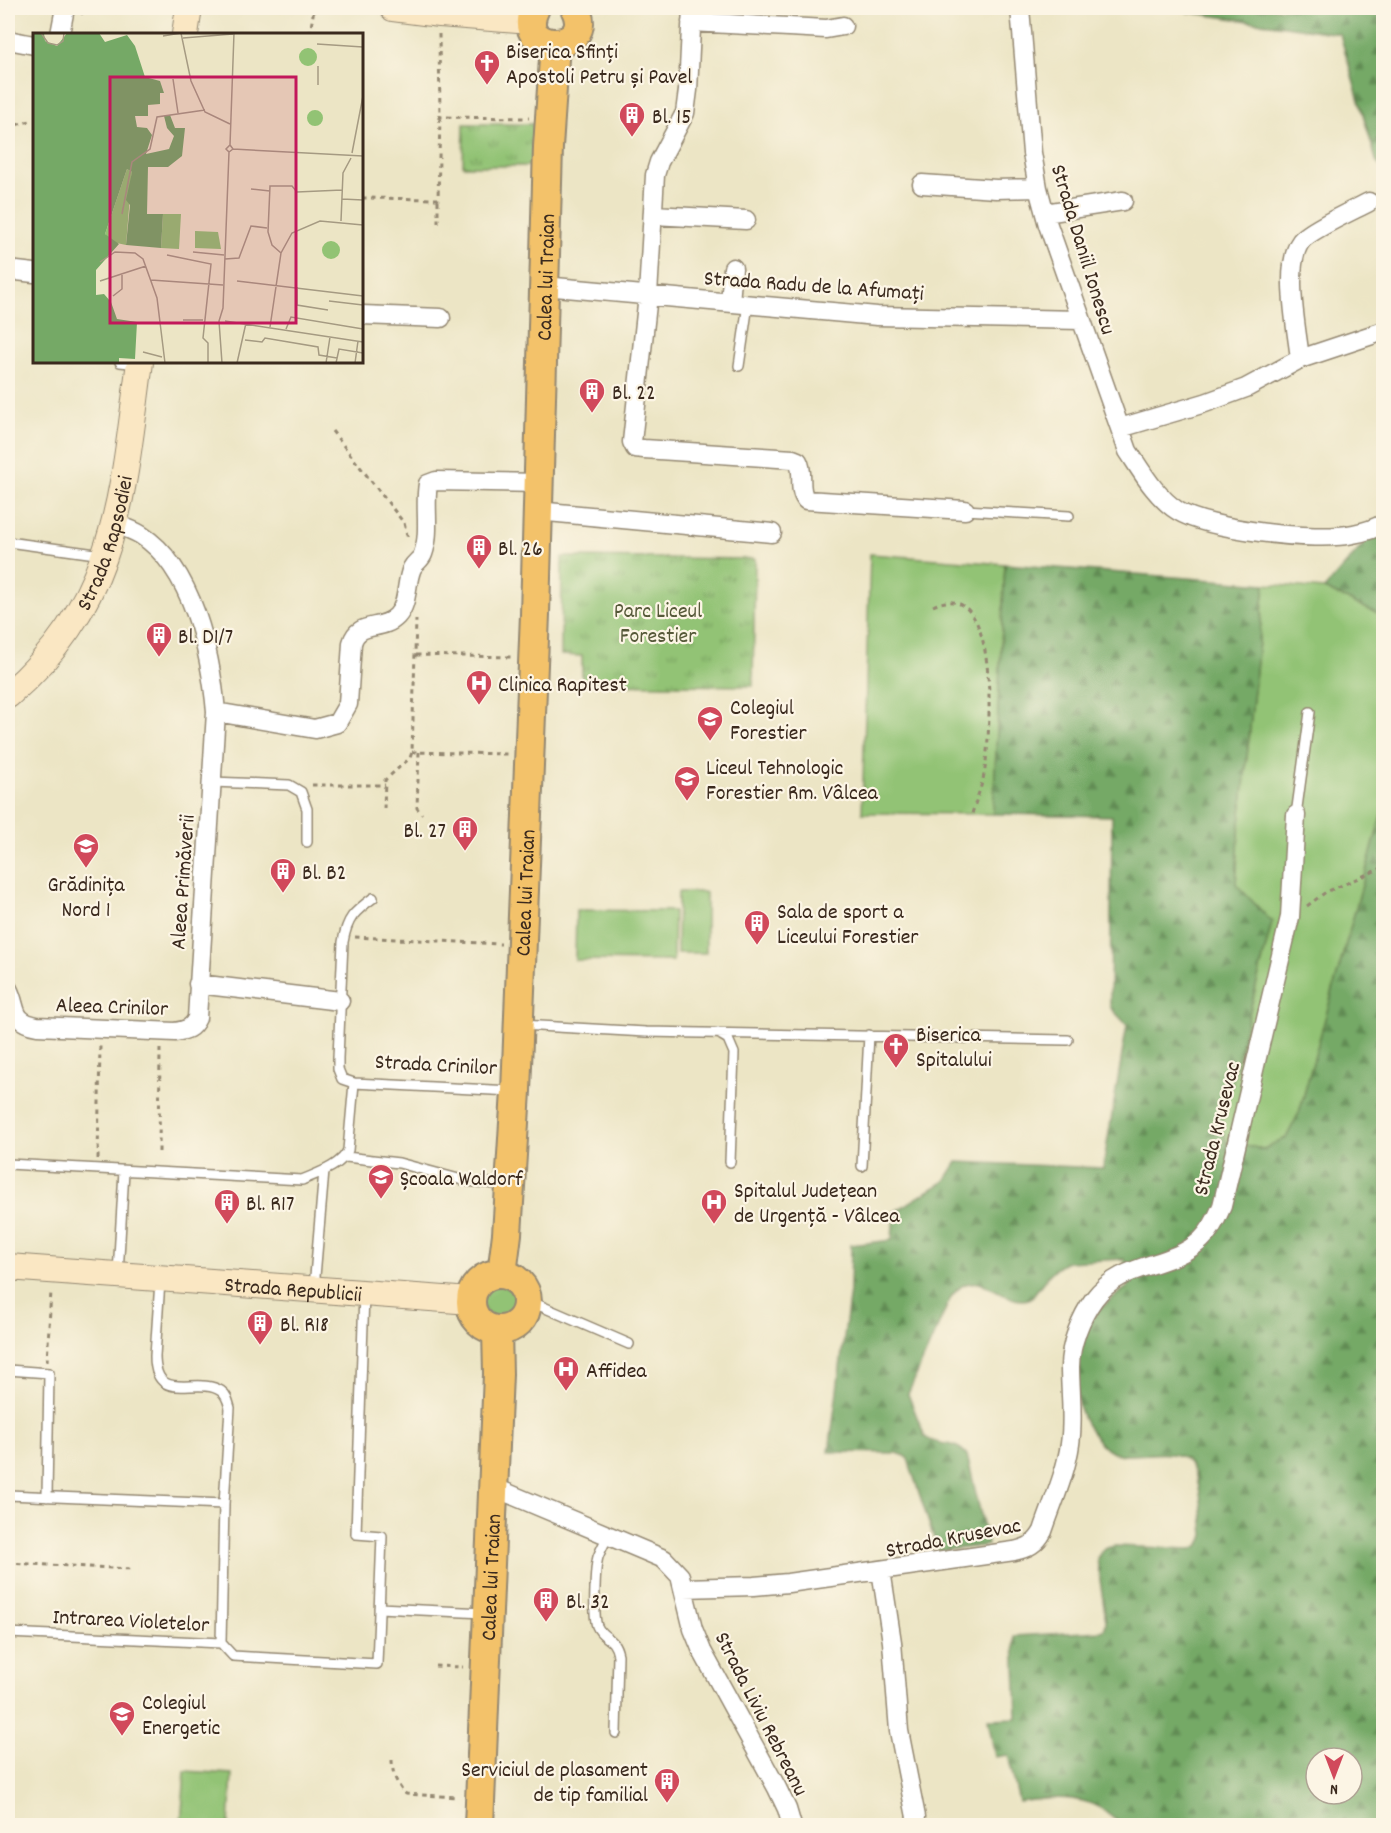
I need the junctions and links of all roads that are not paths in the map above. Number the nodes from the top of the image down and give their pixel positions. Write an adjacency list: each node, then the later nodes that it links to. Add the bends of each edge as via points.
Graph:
1 (65, 8): 9 (street)
2 (189, 8): 10 (main road)
3 (393, 8): 6 (main road, via 440,14)
4 (575, 8): 12 (main road, via 579,21 574,34)
5 (1020, 8): 15 (street, Strada Daniil Ionescu)
6 (533, 14): 12 (main road, via 532,28 541,40)
7 (692, 15): 8 (street, via 826,29); 19 (street, via 685,112 659,162)
8 (843, 26)
9 (60, 33)
10 (185, 33)
11 (8, 40): 13 (street)
12 (555, 44): 24 (main road, Calea lui Traian)
13 (33, 45)
14 (922, 184): 15 (street)
15 (1038, 188): 18 (street, Strada Daniil Ionescu)
16 (1124, 201): 18 (street)
17 (1369, 202): 31 (street, via 1311,233 1295,253 1292,275)
18 (1045, 213): 29 (street, Strada Daniil Ionescu)
19 (652, 215): 20 (street); 25 (street)
20 (746, 220)
21 (733, 268): 26 (street)
22 (8, 270): 23 (street)
23 (33, 273)
24 (544, 286): 25 (street, Strada Radu de la Afumați); 35 (main road, Calea lui Traian)
25 (648, 295): 26 (street, Strada Radu de la Afumați); 36 (street, via 632,442 636,448 793,459 802,468 802,495 814,502)
26 (739, 303): 29 (street, Strada Radu de la Afumați, via 877,315); 33 (lane)
27 (363, 315): 28 (street)
28 (441, 318)
29 (1081, 320): 34 (street, Strada Daniil Ionescu)
30 (1383, 331): 31 (street)
31 (1300, 359): 34 (street, via 1246,388)
32 (134, 363): 40 (main road, Strada Rapsodiei, via 127,463)
33 (739, 366)
34 (1120, 428): 39 (street, Strada Daniil Ionescu, via 1128,451 1145,478 1178,511 1199,521 1313,537 1352,535)
35 (538, 483): 37 (main road, Calea lui Traian); 45 (street, via 428,484 423,557 412,567 405,602 396,617 360,629 354,635 348,704 338,723 315,729)
36 (965, 510): 38 (lane)
37 (537, 511): 41 (street); 54 (main road, Calea lui Traian)
38 (1069, 516)
39 (1383, 523)
40 (115, 524): 43 (main road, Strada Rapsodiei); 45 (street, Aleea Primăverii, via 141,535 164,555 185,587 213,678)
41 (772, 533)
42 (8, 542): 43 (lane)
43 (105, 555): 44 (main road, Strada Rapsodiei, via 94,584 62,639)
44 (8, 695)
45 (216, 712): 47 (street, Aleea Primăverii)
46 (1310, 712): 48 (lane)
47 (212, 782): 49 (lane, via 288,785 301,792 307,809); 51 (street, Aleea Primăverii)
48 (1296, 815): 83 (street, Strada Krusevac, via 1290,917 1215,1223 1187,1250 1131,1270 1106,1285 1094,1299 1072,1349 1070,1445 1043,1532 1033,1545)
49 (307, 842)
50 (373, 898): 53 (lane, Strada Crinilor, via 346,925)
51 (198, 984): 52 (street, Aleea Crinilor, via 197,1018 193,1026 160,1031 37,1026 23,1022 15,1014); 53 (street)
52 (8, 989)
53 (340, 1001): 58 (lane, Strada Crinilor, via 338,1070 342,1078)
54 (519, 1024): 55 (lane); 59 (main road, Calea lui Traian)
55 (718, 1033): 56 (lane); 61 (lane, via 728,1039 734,1053)
56 (868, 1035): 57 (lane); 63 (lane)
57 (1068, 1040)
58 (354, 1083): 59 (lane, Strada Crinilor); 60 (lane, Strada Crinilor)
59 (516, 1091): 66 (main road, Calea lui Traian)
60 (346, 1157): 65 (lane); 66 (lane, via 399,1163 466,1181)
61 (730, 1162)
62 (8, 1164): 64 (lane)
63 (862, 1166)
64 (124, 1171): 65 (lane, via 302,1180); 69 (lane)
65 (324, 1171): 71 (lane)
66 (510, 1185): 68 (main road, Calea lui Traian)
67 (8, 1268): 69 (main road, Strada Republicii)
68 (502, 1274): 73 (main road, via 520,1284); 74 (main road, via 477,1284)
69 (117, 1275): 70 (main road, Strada Republicii)
70 (161, 1278): 71 (main road, Strada Republicii); 81 (lane, Intrarea Violetelor, via 155,1356 158,1377 173,1385 212,1388 227,1397 230,1408)
71 (314, 1289): 72 (main road, Strada Republicii)
72 (364, 1292): 74 (main road, Strada Republicii); 85 (lane, via 356,1534 382,1536)
73 (527, 1299): 75 (main road, via 527,1309 520,1321); 76 (lane)
74 (471, 1301): 75 (main road, via 477,1320)
75 (497, 1330): 78 (main road, Calea lui Traian)
76 (629, 1344)
77 (8, 1370): 80 (lane, via 49,1373)
78 (493, 1487): 82 (street, Strada Liviu Rebreanu); 86 (main road, Calea lui Traian)
79 (8, 1495): 80 (lane)
80 (47, 1497): 81 (lane)
81 (224, 1504): 88 (lane, Intrarea Violetelor)
82 (608, 1536): 84 (street, Strada Liviu Rebreanu, via 664,1559 680,1576); 89 (lane, via 598,1558 595,1618 601,1632 616,1645 618,1655)
83 (881, 1570): 84 (street, via 777,1584); 90 (street, Strada Krusevac, via 899,1731)
84 (684, 1588): 92 (street, Strada Liviu Rebreanu, via 702,1651 777,1788)
85 (379, 1608): 86 (lane); 88 (lane, via 377,1664 233,1656)
86 (488, 1614): 91 (main road, Calea lui Traian)
87 (8, 1633): 88 (lane, Intrarea Violetelor)
88 (221, 1643)
89 (616, 1732)
90 (916, 1817)
91 (479, 1826)
92 (792, 1826)

